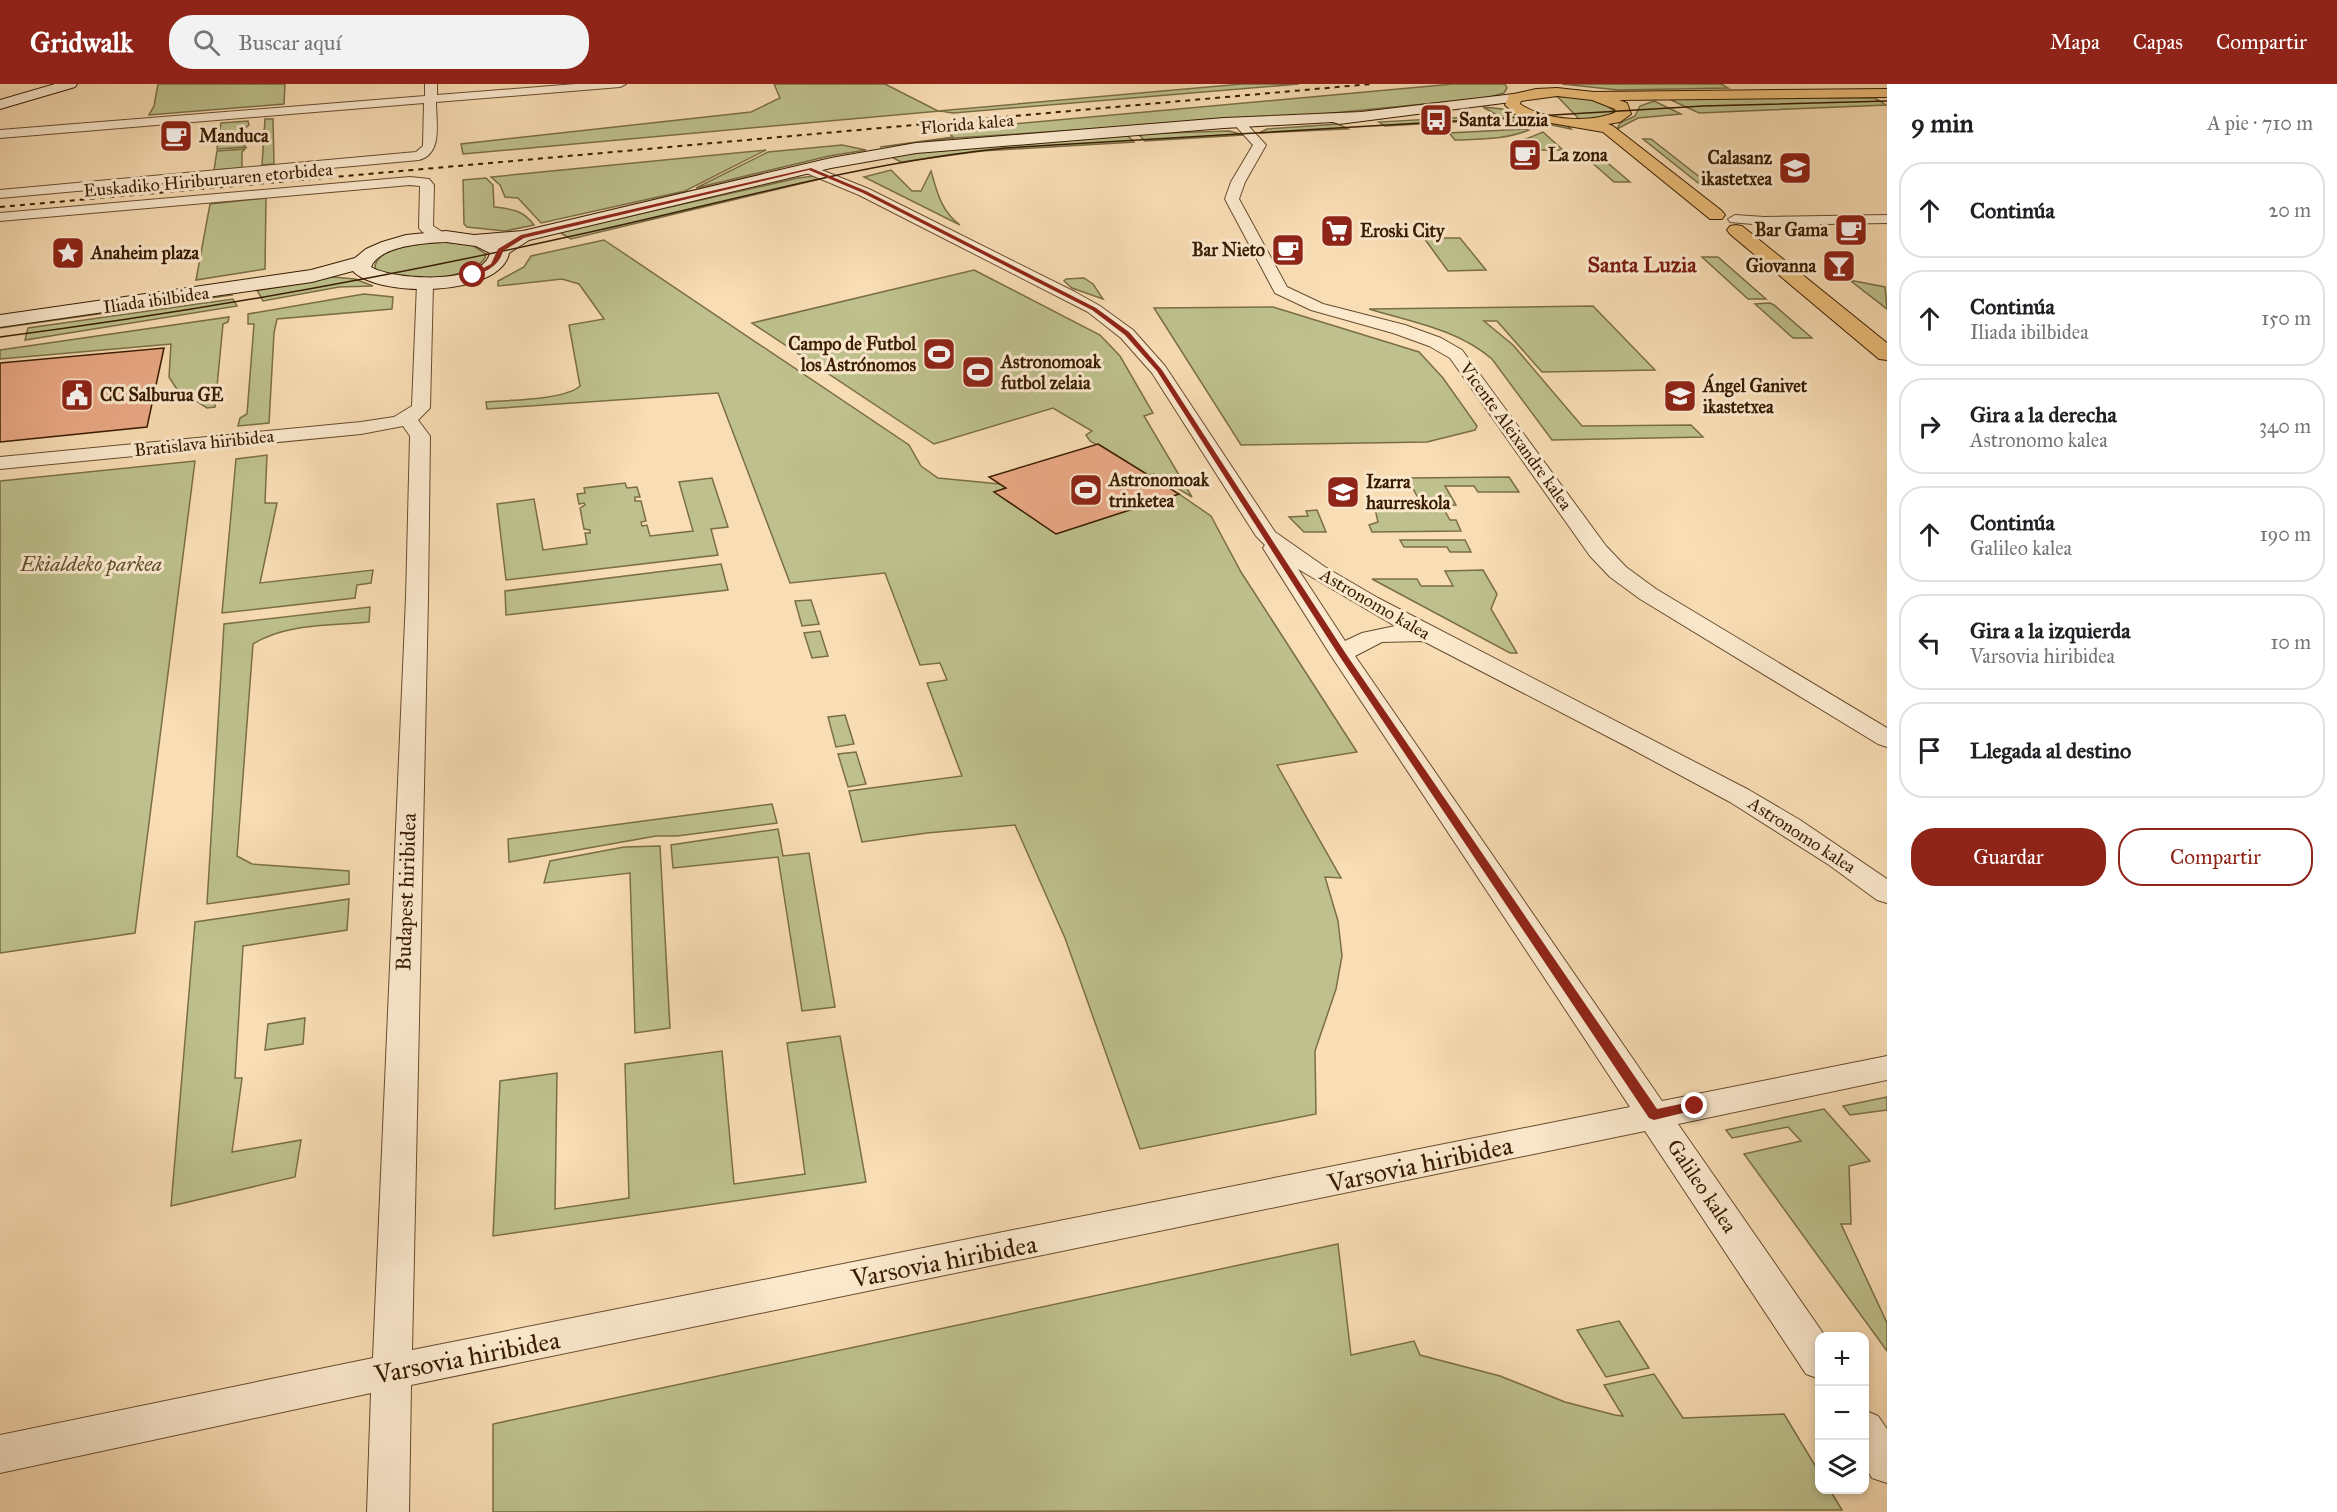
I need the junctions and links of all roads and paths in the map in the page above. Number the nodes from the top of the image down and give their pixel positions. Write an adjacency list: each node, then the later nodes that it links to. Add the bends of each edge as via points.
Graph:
1 (34, 84): 7 (main road)
2 (70, 84): 12 (main road)
3 (431, 84): 11 (street)
4 (620, 84): 11 (street)
5 (1543, 84): 6 (main road)
6 (1566, 93): 9 (main road); 10 (main road)
7 (0, 94)
8 (1887, 94): 9 (main road); 13 (main road, via 1649,99)
9 (1594, 96): 13 (main road)
10 (1519, 97): 13 (main road, via 1546,119 1576,122); 14 (main road, Florida kalea, via 1485,106)
11 (430, 99): 15 (street); 17 (street, Euskadiko Hiriburuaren etorbidea, via 428,151 414,157)
12 (0, 105)
13 (1615, 118): 20 (main road, via 1716,215 1706,220 1716,226)
14 (1241, 125): 16 (main road, Florida kalea, via 926,147); 34 (street, Vicente Aleixandre kalea, via 1260,145 1232,199 1281,290 1317,307 1420,335 1456,354 1598,551 1618,572)
15 (0, 134)
16 (809, 169): 21 (main road); 31 (street, Astronomo kalea, via 864,192 1058,289 1127,334 1159,370)
17 (0, 194)
18 (0, 217): 22 (street, Euskadiko Hiriburuaren etorbidea, via 419,181 428,190 426,228)
19 (1887, 219): 20 (street)
20 (1736, 224): 28 (main road)
21 (523, 236): 23 (main road); 24 (main road)
22 (443, 237): 23 (main road); 25 (main road, via 392,245 372,253)
23 (476, 240): 24 (main road, via 492,246)
24 (499, 254): 26 (main road, Iliada ibilbidea, via 493,265 473,275)
25 (367, 270): 26 (main road, Iliada ibilbidea, via 396,283); 27 (main road, Iliada ibilbidea)
26 (425, 284): 29 (street, via 421,408)
27 (0, 321)
28 (1887, 354)
29 (407, 418): 30 (street, Bratislava hiribidea, via 361,428); 39 (street, Budapest hiribidea, via 420,436)
30 (0, 463)
31 (1267, 537): 32 (street, Astronomo kalea, via 1338,585); 33 (street, Galileo kalea)
32 (1430, 635): 33 (street, via 1372,635); 35 (street, Astronomo kalea, via 1755,803)
33 (1342, 654): 37 (street, Galileo kalea)
34 (1887, 739)
35 (1887, 892)
36 (1887, 1068): 37 (street, Varsovia hiribidea)
37 (1654, 1115): 38 (street, Galileo kalea); 39 (street, Varsovia hiribidea)
38 (1815, 1355)
39 (393, 1371): 41 (street, Varsovia hiribidea); 43 (street, Budapest hiribidea)
40 (1869, 1437): 42 (street)
41 (0, 1454)
42 (1887, 1464)
43 (388, 1512)

